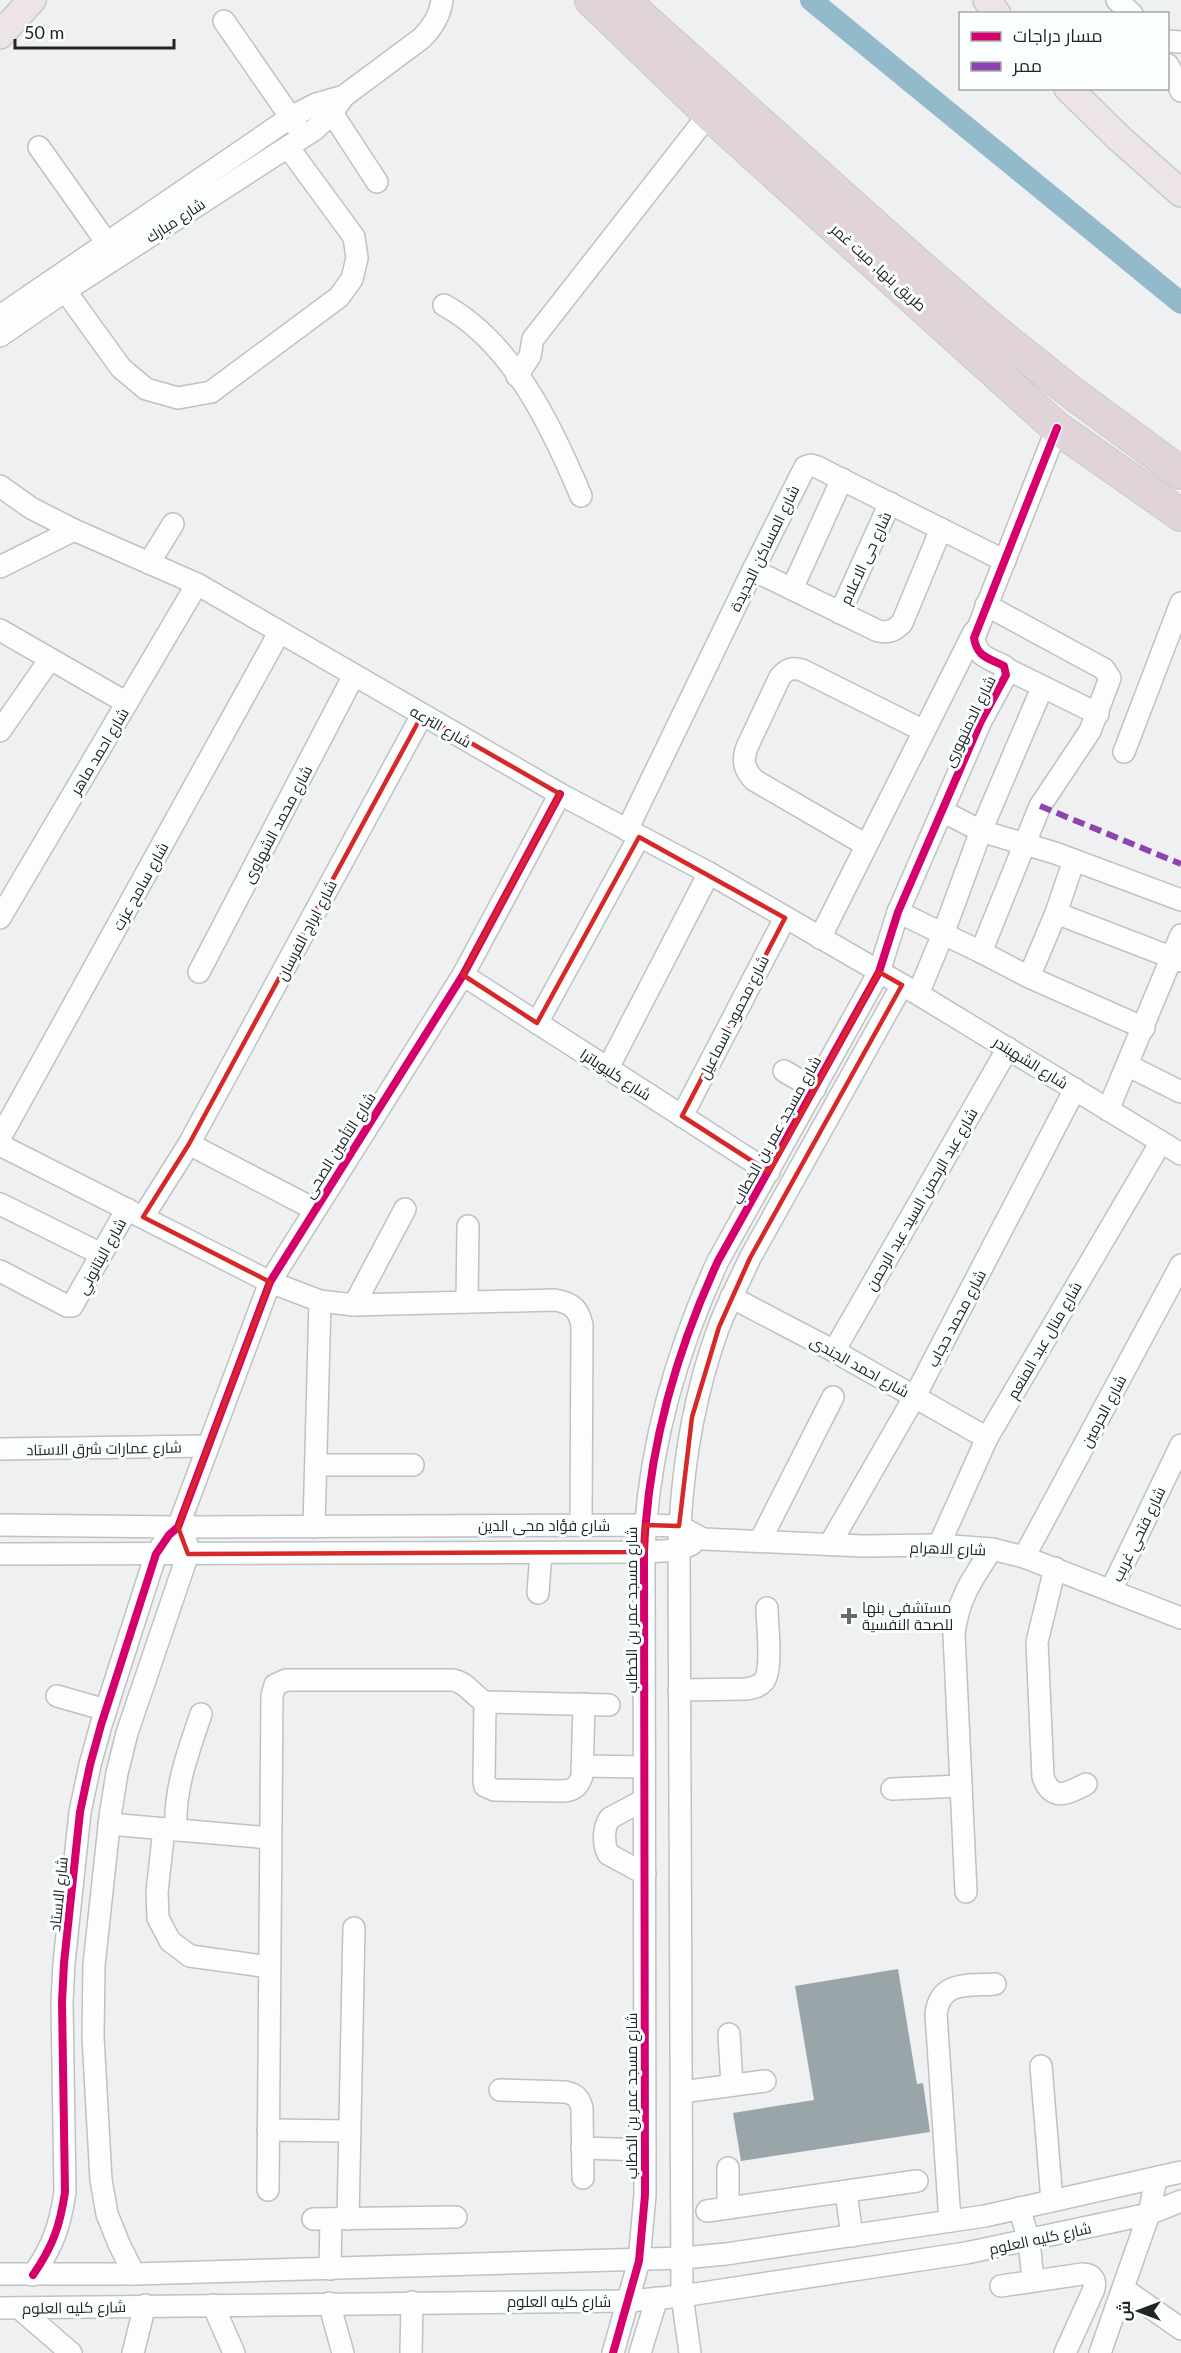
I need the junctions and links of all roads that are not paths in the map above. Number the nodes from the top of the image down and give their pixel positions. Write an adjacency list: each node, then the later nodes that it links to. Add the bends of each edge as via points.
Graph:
1 (32, 0): 8 (main road)
2 (442, 0): 12 (street, شارع مبارك, via 432,28)
3 (591, 0): 13 (highway, طريق بنها, ميت غمر)
4 (623, 0): 28 (highway, طريق بنها, ميت غمر, via 996,332)
5 (1117, 0): 6 (street)
6 (1130, 12)
7 (224, 21): 14 (street)
8 (0, 35)
9 (1169, 69): 11 (street)
10 (1070, 90): 18 (main road)
11 (1181, 91)
12 (338, 105): 14 (street, شارع مبارك, via 316,104); 15 (street, شارع مبارك); 17 (street)
13 (709, 114): 24 (street); 27 (highway, طريق بنها, ميت غمر)
14 (291, 117): 15 (street); 19 (street, شارع مبارك)
15 (296, 142): 20 (street, شارع مبارك); 20 (street, via 354,237 357,258 352,279 339,297 211,392 178,398 146,389 121,368)
16 (39, 147): 19 (street)
17 (377, 182)
18 (1181, 193)
19 (107, 243): 20 (street, شارع مبارك)
20 (61, 284): 22 (street, شارع مبارك); 23 (street, شارع مبارك)
21 (444, 305): 25 (street, via 475,324)
22 (0, 316)
23 (0, 336)
24 (532, 339): 25 (street); 26 (street, via 530,356)
25 (502, 354): 26 (street)
26 (517, 376): 31 (street, via 545,417)
27 (1057, 428): 33 (highway, طريق بنها, ميت غمر); 37 (street)
28 (1181, 473)
29 (842, 479): 32 (street, شارع المساكن الجديدة); 40 (street, شارع المساكن الجديدة, via 811,465 805,467); 42 (street)
30 (0, 486): 36 (street, شارع الترعه)
31 (581, 496)
32 (890, 503): 35 (street, شارع المساكن الجديدة); 45 (street, شارع حى الاعلام)
33 (1181, 515)
34 (172, 524): 38 (street)
35 (941, 529): 37 (street, شارع المساكن الجديدة); 45 (street, via 896,630 878,631)
36 (74, 530): 38 (street, شارع الترعه); 39 (street)
37 (1005, 561): 44 (street)
38 (148, 563): 41 (street, شارع الترعه)
39 (0, 567)
40 (753, 570): 42 (street); 62 (street, شارع المساكن الجديدة)
41 (196, 584): 48 (street, شارع الترعه); 53 (street, شارع احمد ماهر)
42 (792, 589): 45 (street)
43 (1181, 603): 58 (street)
44 (986, 605): 46 (street); 54 (street, via 1104,669 1110,678)
45 (840, 613)
46 (976, 628): 50 (street, شارع الدمنهورى, via 976,650); 57 (street)
47 (0, 630): 49 (street)
48 (279, 633): 51 (street, شارع الترعه); 93 (street, شارع سامح عزت)
49 (50, 659): 53 (street); 56 (street)
50 (1005, 668): 52 (street); 60 (street, شارع الدمنهورى, via 1006,675)
51 (354, 675): 55 (street, شارع الترعه); 77 (street, شارع محمد الشهاوى)
52 (1042, 687): 54 (street); 61 (street)
53 (127, 703): 70 (street, شارع احمد ماهر)
54 (1098, 714): 64 (street, via 1082,746 1040,806)
55 (422, 715): 59 (street, شارع الترعه); 95 (street, شارع ابراج الفرسان)
56 (0, 731)
57 (924, 731): 63 (street); 63 (street, via 802,669 786,670 780,677 747,747 743,759 746,771 754,780)
58 (1124, 752)
59 (560, 794): 62 (street, شارع الترعه); 79 (street, شارع التأمين الصحى)
60 (942, 811): 61 (street); 68 (street, شارع الدمنهورى)
61 (981, 831): 64 (street); 72 (street)
62 (633, 833): 66 (street, شارع الترعه); 82 (street, شارع المساكن الجديدة)
63 (866, 845): 74 (street)
64 (1025, 845): 65 (street); 75 (street)
65 (1074, 860): 67 (street); 69 (street)
66 (709, 873): 71 (street, شارع الترعه); 86 (street)
67 (1181, 900)
68 (898, 912): 72 (street); 78 (street, شارع الدمنهورى)
69 (1056, 913): 76 (street); 80 (street)
70 (0, 918)
71 (785, 918): 74 (street, شارع الترعه); 92 (street, شارع محمود اسماعيل)
72 (943, 934): 75 (street); 81 (street)
73 (1181, 935): 76 (street)
74 (820, 938): 78 (street, شارع الترعه)
75 (981, 952): 80 (street)
76 (1176, 960): 83 (street)
77 (199, 972)
78 (879, 972): 81 (street, شارع الشهبندر); 88 (street, شارع مسجد عمر بن الخطاب)
79 (463, 975): 82 (street, شارع كليوباترا); 100 (street, شارع التأمين الصحى)
80 (1029, 977): 83 (street)
81 (910, 989): 84 (street, شارع الشهبندر); 108 (street, via 750,1258)
82 (537, 1023): 86 (street, شارع كليوباترا)
83 (1144, 1028): 85 (street)
84 (1008, 1048): 89 (street, شارع الشهبندر); 112 (street, شارع عبد الرحمن السيد عبد الرحمن)
85 (1127, 1065): 90 (street); 91 (street)
86 (608, 1068): 92 (street, شارع كليوباترا)
87 (784, 1071): 88 (street)
88 (815, 1089): 98 (street, شارع مسجد عمر بن الخطاب)
89 (1075, 1089): 91 (street, شارع الشهبندر); 113 (street, شارع محمد حجاب)
90 (1181, 1092)
91 (1108, 1110): 94 (street, شارع الشهبندر)
92 (682, 1116): 98 (street, شارع كليوباترا)
93 (0, 1138)
94 (1161, 1142): 97 (street, شارع الشهبندر); 115 (street, شارع منال عبد المنعم)
95 (189, 1144): 100 (street); 102 (street, شارع البتانوني)
96 (0, 1145): 102 (street)
97 (1181, 1154)
98 (769, 1172): 123 (street, شارع مسجد عمر بن الخطاب, via 718,1261 683,1343 658,1430)
99 (0, 1204): 104 (street)
100 (314, 1209): 107 (street, شارع التأمين الصحى)
101 (405, 1209): 111 (street)
102 (135, 1213): 104 (street, شارع البتانوني); 107 (street)
103 (468, 1226): 110 (street)
104 (101, 1254): 106 (street, شارع البتانوني, via 75,1303 68,1306)
105 (1181, 1265): 138 (street, شارع الحرمين)
106 (0, 1271)
107 (270, 1282): 109 (street); 117 (street, شارع التأمين الصحى)
108 (731, 1298): 112 (street, شارع احمد الجندى); 124 (street, via 692,1417)
109 (320, 1300): 111 (street); 119 (street)
110 (467, 1302): 111 (street); 122 (street, via 555,1300 568,1302 579,1312)
111 (354, 1305)
112 (834, 1351): 113 (street, شارع احمد الجندى)
113 (915, 1396): 115 (street, شارع احمد الجندى); 129 (street, شارع محمد حجاب)
114 (833, 1397): 128 (street)
115 (987, 1438): 130 (street, شارع منال عبد المنعم)
116 (1181, 1445): 142 (street, شارع فتحي غريب)
117 (207, 1446): 118 (street, شارع عمارات شرق الاستاد); 125 (street, شارع التأمين الصحى)
118 (0, 1449)
119 (316, 1465): 120 (street); 126 (street)
120 (413, 1465)
121 (0, 1525): 125 (street, شارع فؤاد محى الدين)
122 (581, 1525): 123 (street, شارع فؤاد محى الدين); 126 (street, شارع فؤاد محى الدين)
123 (645, 1525): 124 (street, شارع فؤاد محى الدين); 134 (street, شارع مسجد عمر بن الخطاب)
124 (679, 1526): 127 (street, شارع فؤاد محى الدين); 132 (street)
125 (178, 1527): 126 (street, شارع فؤاد محى الدين); 136 (street, شارع الاستاد); 137 (street)
126 (314, 1527)
127 (703, 1539): 128 (street, شارع الاهرام); 132 (street, شارع فؤاد محى الدين)
128 (760, 1541): 129 (street, شارع الاهرام)
129 (831, 1544): 130 (street, شارع الاهرام)
130 (939, 1545): 131 (street, شارع الاهرام)
131 (992, 1549): 138 (street, شارع الاهرام); 158 (street, via 965,1590 954,1634)
132 (679, 1550): 134 (street, شارع فؤاد محى الدين); 146 (street)
133 (541, 1552): 134 (street, شارع فؤاد محى الدين); 137 (street, شارع فؤاد محى الدين); 143 (street)
134 (644, 1552): 155 (street, شارع مسجد عمر بن الخطاب)
135 (0, 1554): 136 (street, شارع فؤاد محى الدين)
136 (156, 1554): 137 (street, شارع فؤاد محى الدين); 140 (street, شارع الاستاد)
137 (188, 1554): 141 (street)
138 (1024, 1557): 139 (street, شارع الاهرام)
139 (1055, 1568): 142 (street, شارع الاهرام); 157 (street, via 1037,1648 1043,1777 1047,1788 1058,1794)
140 (148, 1580): 141 (street, via 163,1580); 152 (street, شارع الاستاد)
141 (177, 1586): 153 (street)
142 (1111, 1590): 145 (street, شارع الاهرام)
143 (538, 1593)
144 (767, 1608): 146 (street, via 765,1680 746,1689)
145 (1181, 1618)
146 (679, 1690): 156 (street)
147 (57, 1696): 152 (street)
148 (485, 1702): 149 (street); 154 (street, via 484,1782 489,1789 572,1790 579,1784); 164 (street, via 453,1680 280,1681 272,1696)
149 (584, 1704): 150 (street); 154 (street)
150 (609, 1705)
151 (201, 1714): 163 (street, via 180,1776)
152 (103, 1717): 153 (street); 161 (street, شارع الاستاد)
153 (127, 1733): 162 (street)
154 (582, 1766): 155 (street)
155 (644, 1772): 156 (street); 160 (street, شارع مسجد عمر بن الخطاب)
156 (680, 1779): 175 (street)
157 (1086, 1784)
158 (961, 1786): 159 (street); 166 (street)
159 (892, 1789)
160 (644, 1800): 165 (street, شارع مسجد عمر بن الخطاب); 165 (street, via 610,1818 605,1830 608,1854)
161 (80, 1812): 162 (street); 203 (street, شارع الاستاد, via 62,2002 65,2192 50,2252)
162 (110, 1821): 163 (street); 202 (street, via 93,2001 99,2156 107,2214)
163 (170, 1829): 164 (street); 168 (street, via 157,1893 158,1918 170,1941 190,1956)
164 (270, 1838): 168 (street)
165 (645, 1874): 179 (street, شارع مسجد عمر بن الخطاب)
166 (966, 1892)
167 (354, 1928): 177 (street)
168 (269, 1967): 176 (street)
169 (995, 1984): 195 (street, via 955,1987 944,1992 937,2002)
170 (729, 2034): 173 (street)
171 (1041, 2066): 187 (street)
172 (765, 2081): 173 (street)
173 (732, 2085): 175 (street)
174 (500, 2090): 178 (street, via 573,2094 582,2108)
175 (682, 2092): 198 (street)
176 (268, 2130): 177 (street); 185 (street)
177 (350, 2131): 194 (street)
178 (582, 2148): 179 (street); 182 (street)
179 (645, 2150): 199 (street, شارع مسجد عمر بن الخطاب)
180 (728, 2168): 189 (street)
181 (1181, 2172): 183 (street)
182 (583, 2178)
183 (1156, 2179): 187 (street); 192 (street)
184 (917, 2181): 186 (street)
185 (268, 2190)
186 (846, 2192): 189 (street); 196 (street)
187 (1052, 2201): 190 (street)
188 (1181, 2202): 192 (street, شارع كليه العلوم)
189 (728, 2208): 191 (street)
190 (1020, 2208): 195 (street); 197 (street)
191 (707, 2211)
192 (1149, 2214): 197 (street, شارع كليه العلوم); 206 (street)
193 (456, 2217): 194 (street)
194 (331, 2219): 200 (street)
195 (950, 2221): 196 (street)
196 (852, 2236): 198 (street)
197 (1029, 2240): 204 (street); 207 (street, شارع كليه العلوم)
198 (683, 2258): 199 (street); 207 (street)
199 (639, 2261): 200 (street); 209 (street, شارع مسجد عمر بن الخطاب)
200 (330, 2269): 202 (street)
201 (0, 2274): 203 (street)
202 (134, 2274): 203 (street)
203 (33, 2275)
204 (1033, 2281): 205 (street); 224 (street, via 1082,2274 1093,2278 1094,2289)
205 (1001, 2286)
206 (1124, 2289): 215 (street); 225 (street)
207 (682, 2296): 208 (street, شارع كليه العلوم); 216 (street)
208 (657, 2298): 209 (street, شارع كليه العلوم); 223 (street)
209 (629, 2301): 210 (street, شارع كليه العلوم); 222 (street, شارع مسجد عمر بن الخطاب)
210 (412, 2302): 211 (street, شارع كليه العلوم); 221 (street)
211 (329, 2303): 212 (street, شارع كليه العلوم); 220 (street)
212 (213, 2305): 213 (street, شارع كليه العلوم); 219 (street)
213 (145, 2306): 214 (street, شارع كليه العلوم); 218 (street)
214 (9, 2308): 217 (street)
215 (1181, 2329)
216 (684, 2349)
217 (71, 2353)
218 (133, 2353)
219 (234, 2353)
220 (343, 2353)
221 (411, 2353)
222 (614, 2353)
223 (640, 2353)
224 (1065, 2353)
225 (1100, 2353)

